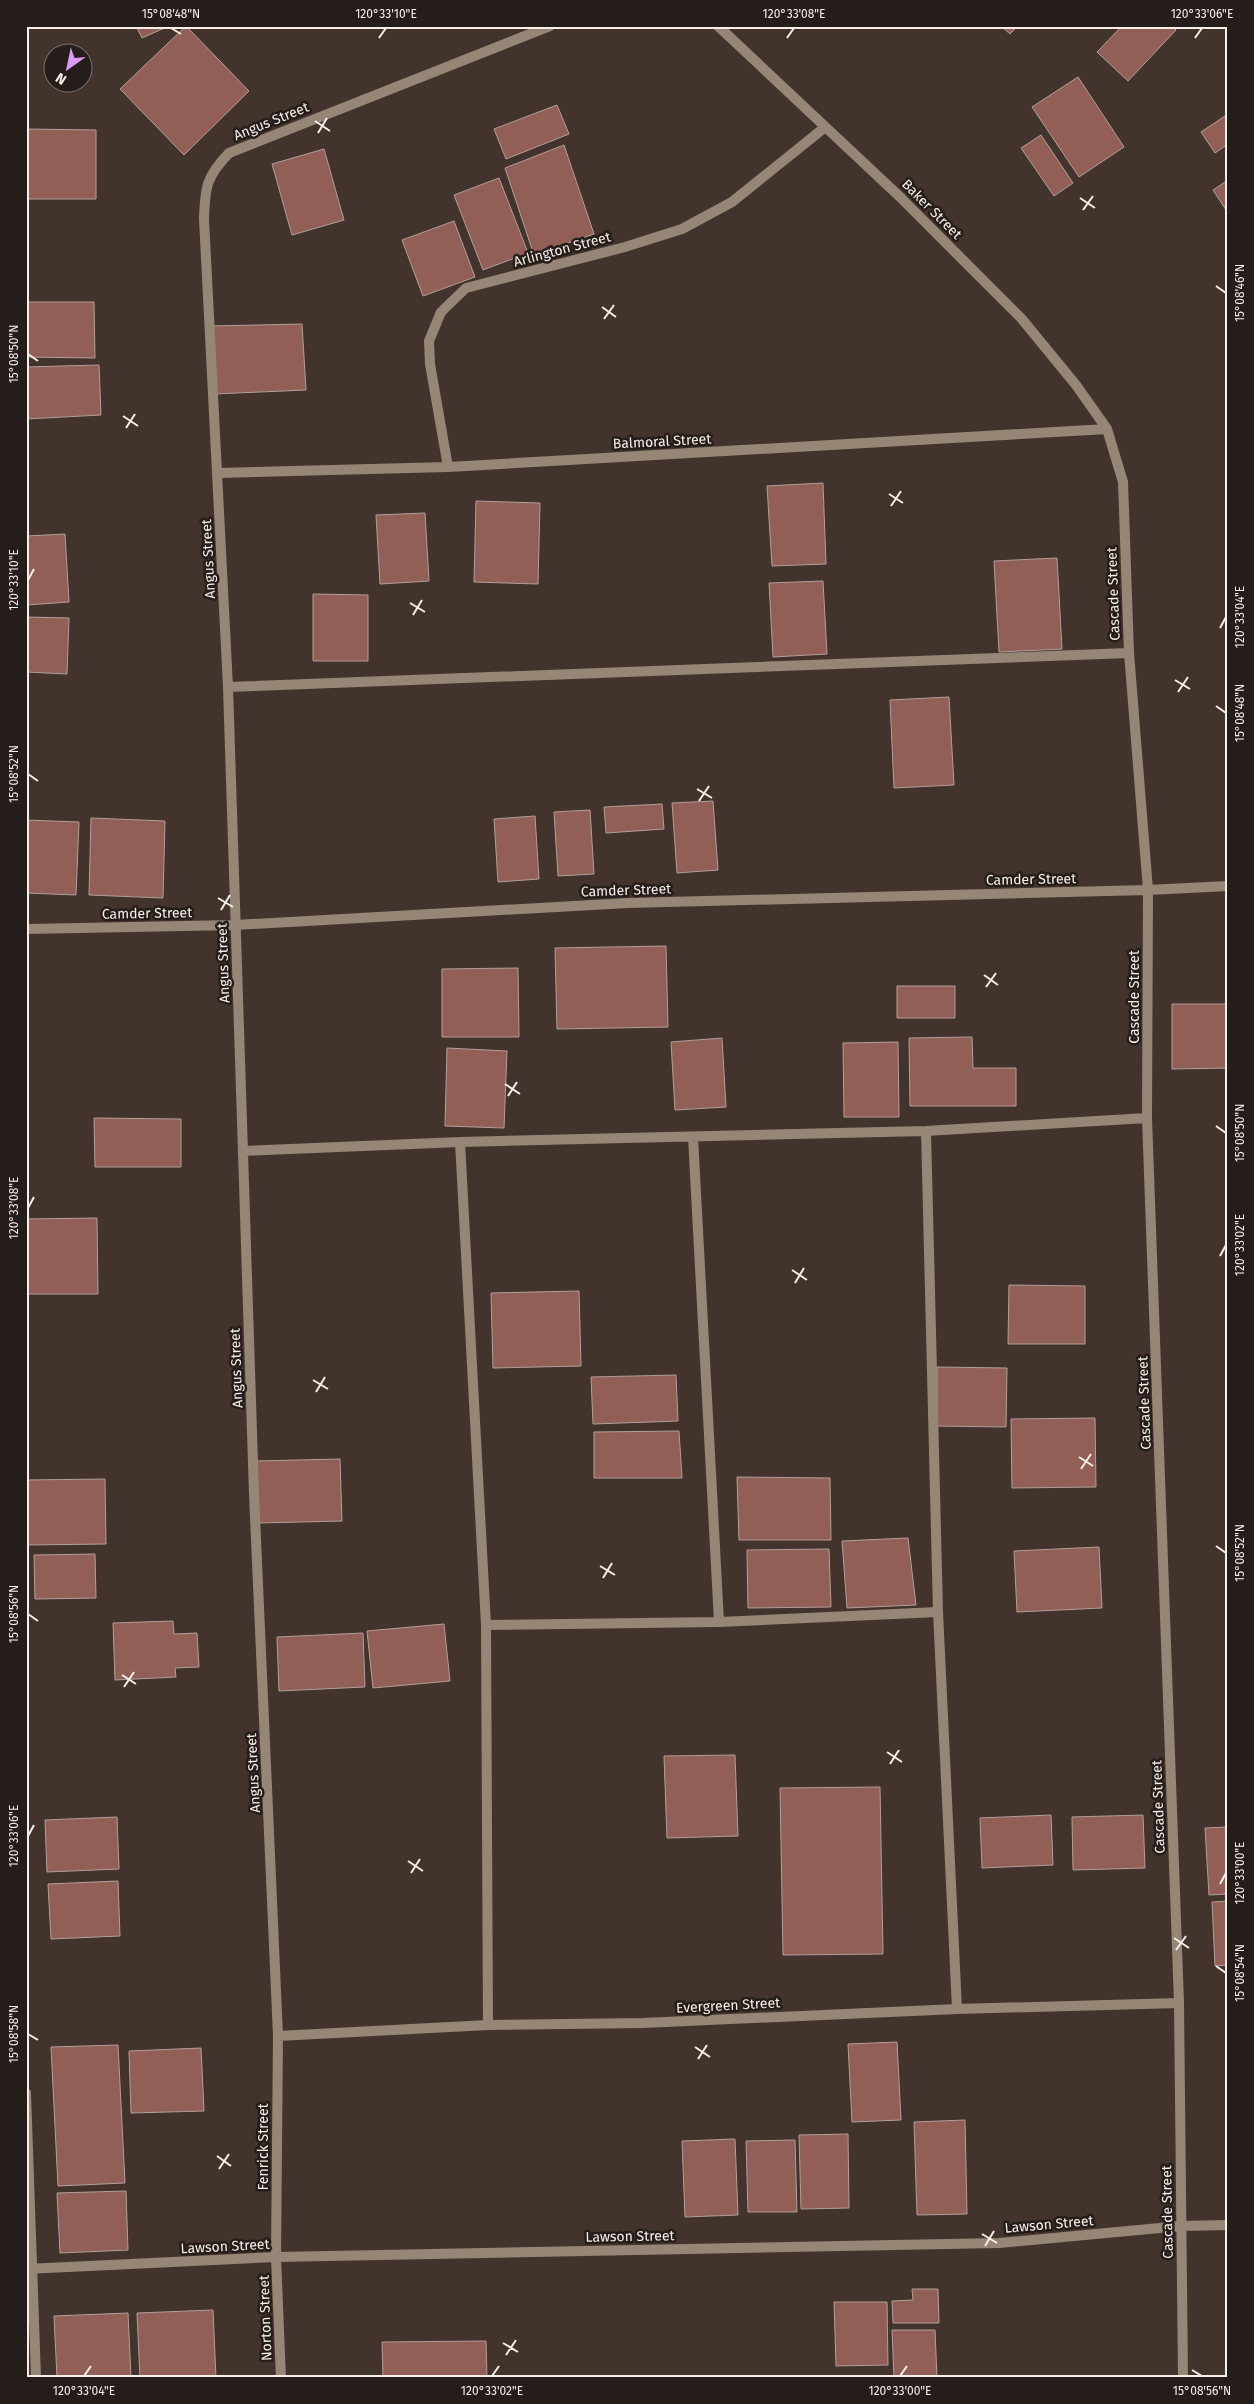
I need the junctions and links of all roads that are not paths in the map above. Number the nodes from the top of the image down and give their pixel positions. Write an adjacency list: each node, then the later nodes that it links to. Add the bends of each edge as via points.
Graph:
1 (550, 26): 6 (street, Angus Street, via 229,153 213,170 204,192 204,219)
2 (718, 26): 3 (street, Baker Street)
3 (824, 128): 4 (street, Baker Street, via 899,196 1021,318); 5 (street, Arlington Street, via 732,202 682,229 466,288 441,312 429,341)
4 (1107, 429): 5 (street, Balmoral Street); 7 (street, Cascade Street, via 1123,482)
5 (448, 467): 6 (street, Balmoral Street)
6 (218, 472): 8 (street, Angus Street)
7 (1129, 653): 8 (street); 10 (street, Cascade Street)
8 (228, 687): 11 (street, Angus Street)
9 (1228, 886): 10 (street, Camder Street)
10 (1148, 890): 11 (street, Camder Street, via 628,903); 13 (street, Cascade Street)
11 (235, 925): 12 (street, Camder Street); 17 (street, Angus Street)
12 (26, 929)
13 (1147, 1118): 14 (street); 21 (street, Cascade Street)
14 (926, 1131): 15 (street); 18 (street)
15 (693, 1137): 16 (street); 19 (street)
16 (460, 1142): 17 (street); 20 (street)
17 (243, 1151): 24 (street, Angus Street, via 254,1494)
18 (938, 1612): 19 (street); 22 (street)
19 (719, 1622): 20 (street)
20 (486, 1625): 23 (street)
21 (1179, 2003): 22 (street, Evergreen Street); 27 (street, Cascade Street)
22 (957, 2009): 23 (street, Evergreen Street, via 643,2023)
23 (488, 2025): 24 (street, Evergreen Street)
24 (278, 2036): 28 (street, Fenrick Street)
25 (26, 2093): 29 (street)
26 (1228, 2225): 27 (street, Lawson Street)
27 (1181, 2226): 28 (street, Lawson Street, via 999,2243); 32 (street, Cascade Street)
28 (276, 2257): 29 (street, Lawson Street); 31 (street, Norton Street)
29 (29, 2269): 30 (street)
30 (36, 2378)
31 (281, 2378)
32 (1183, 2378)

